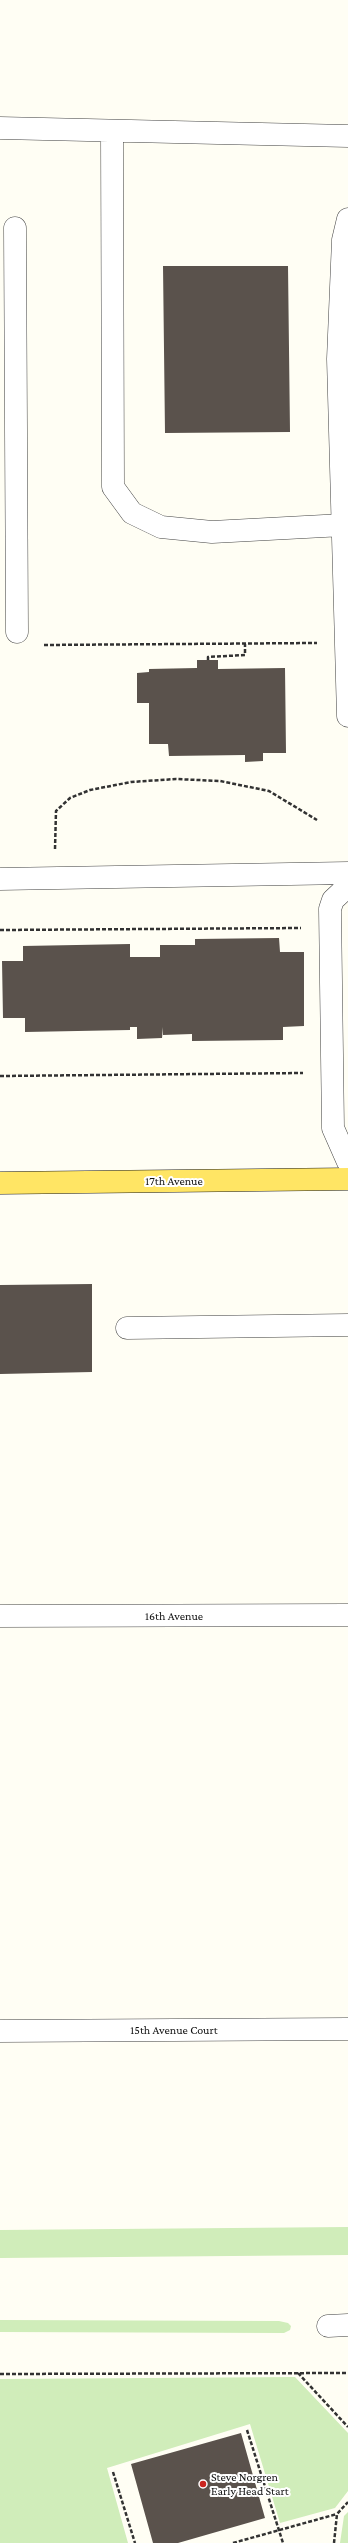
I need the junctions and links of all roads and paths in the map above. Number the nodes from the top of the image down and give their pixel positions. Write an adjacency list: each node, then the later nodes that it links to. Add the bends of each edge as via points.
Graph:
1 (0, 128): 2 (street)
2 (112, 131): 3 (street); 7 (street, via 113,487 132,513 161,527 212,532)
3 (348, 136)
4 (348, 219): 7 (street, via 343,240 338,358)
5 (14, 228): 6 (street)
6 (8, 455): 9 (street)
7 (343, 525): 8 (street)
8 (346, 588): 14 (street)
9 (17, 632)
10 (319, 643): 11 (path)
11 (245, 644): 12 (path); 13 (path, via 245,655 208,657)
12 (40, 645)
13 (208, 660)
14 (348, 716)
15 (317, 820): 16 (path, via 269,791 220,781 176,779 131,782 90,790 70,798 56,811 55,851)
16 (47, 851)
17 (348, 873): 18 (street)
18 (0, 879)
19 (348, 886): 24 (street, via 333,900 330,909 333,1128)
20 (310, 928): 21 (path)
21 (0, 930)
22 (304, 1073): 23 (path)
23 (0, 1076)
24 (348, 1162)
25 (348, 1179): 26 (main road, 17th Avenue)
26 (0, 1183)
27 (348, 1325): 28 (street)
28 (127, 1328)
29 (348, 1615): 30 (street, 16th Avenue)
30 (0, 1616)
31 (348, 2029): 32 (street, 15th Avenue Court)
32 (0, 2031)
33 (348, 2372): 34 (path)
34 (298, 2373): 35 (path); 36 (path)
35 (0, 2374)
36 (348, 2427)
37 (247, 2430): 41 (path)
38 (113, 2472): 42 (path)
39 (348, 2502): 40 (path)
40 (337, 2514): 41 (path); 45 (path)
41 (279, 2530): 43 (path); 44 (path)
42 (135, 2543)
43 (233, 2543)
44 (282, 2543)
45 (334, 2543)

